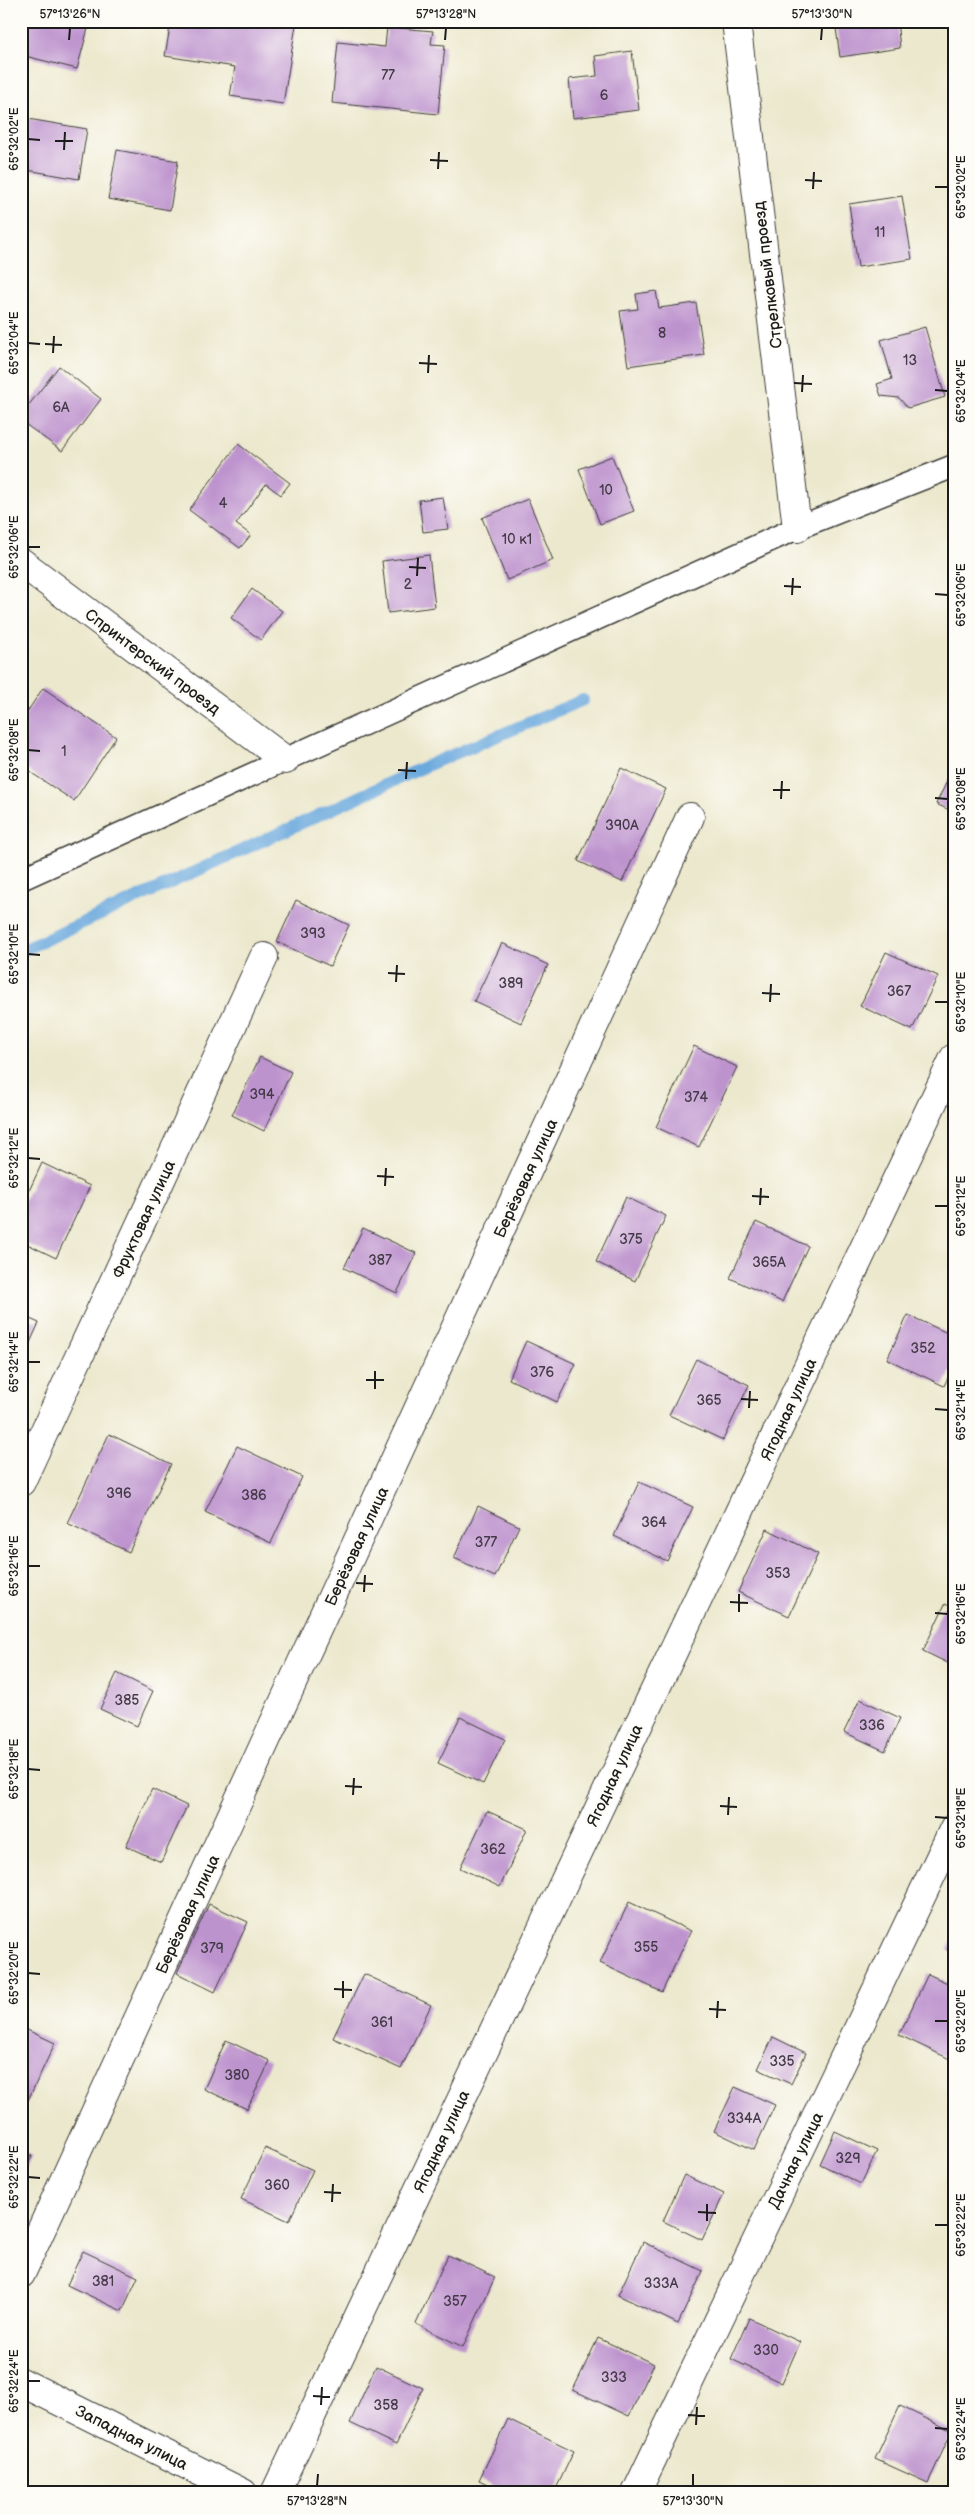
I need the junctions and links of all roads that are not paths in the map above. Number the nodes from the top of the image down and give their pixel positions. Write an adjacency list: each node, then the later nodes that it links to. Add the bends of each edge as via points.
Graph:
1 (736, 21): 3 (street, Стрелковый проезд)
2 (954, 466): 3 (lane)
3 (797, 528): 5 (lane)
4 (21, 562): 5 (street, Спринтерский проезд)
5 (285, 760): 7 (lane)
6 (690, 817): 12 (street, Берёзовая улица)
7 (21, 879)
8 (264, 957): 10 (street, Фруктовая улица)
9 (954, 1058): 15 (street, Ягодная улица)
10 (21, 1482)
11 (954, 1828): 16 (street, Дачная улица)
12 (21, 2274)
13 (21, 2382): 14 (street, Западная улица)
14 (243, 2493)
15 (275, 2493)
16 (636, 2493)

